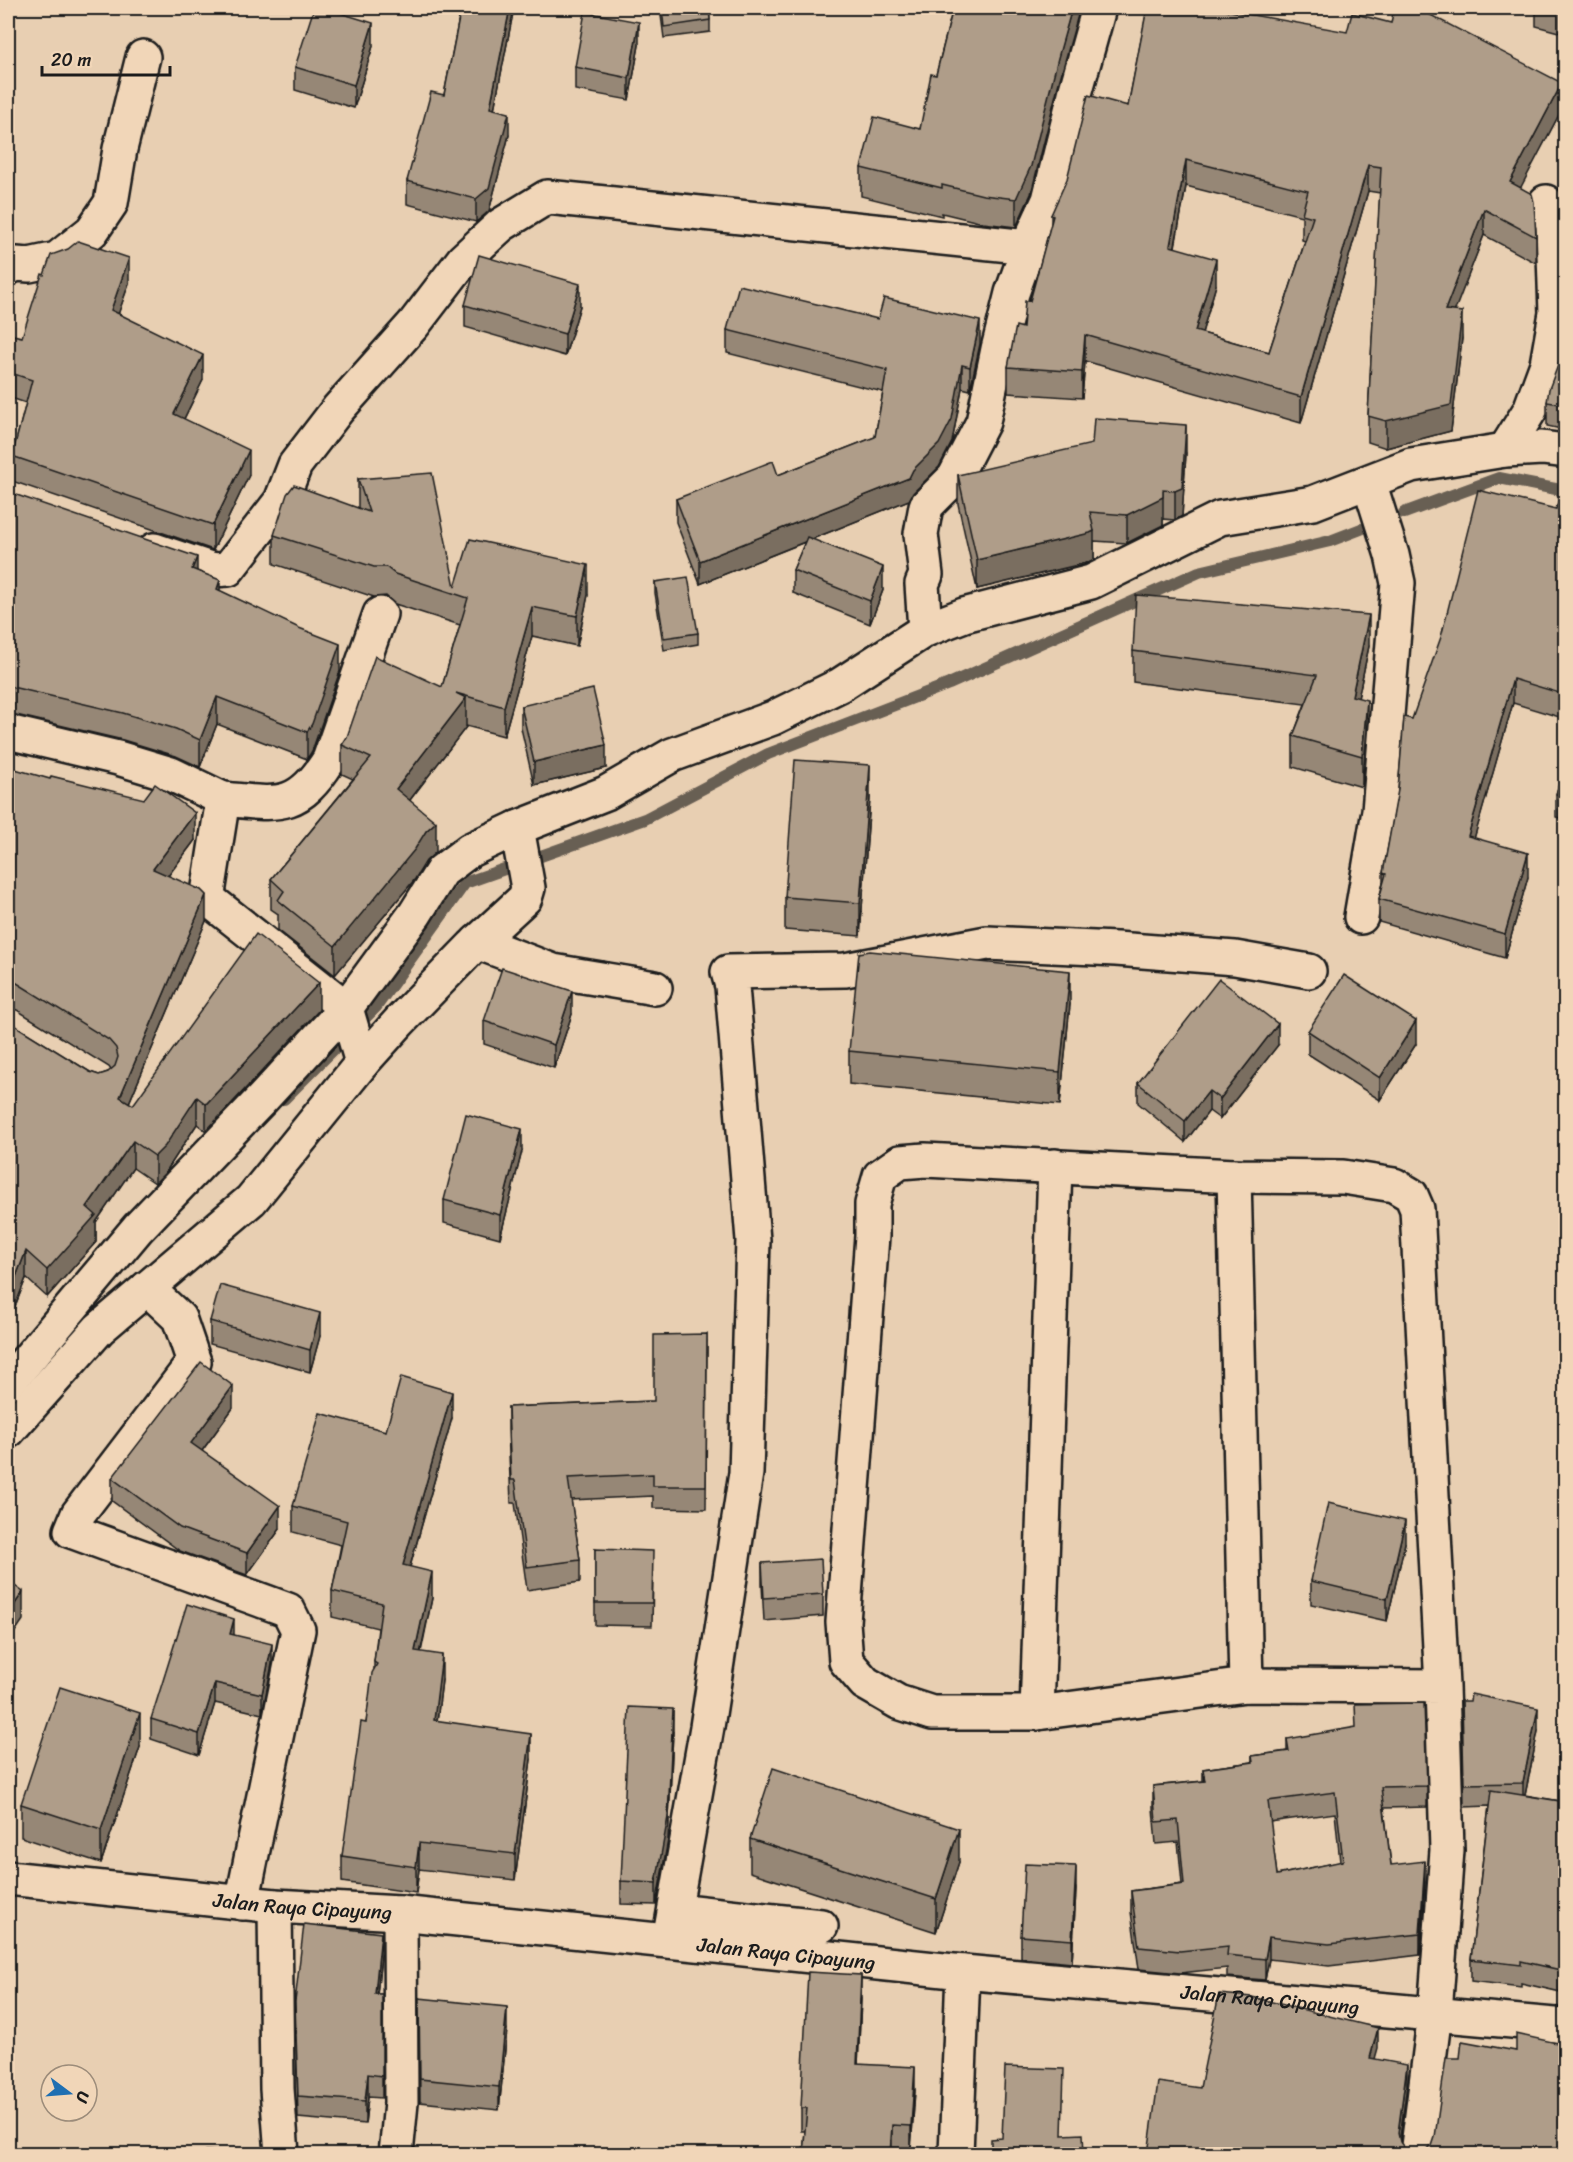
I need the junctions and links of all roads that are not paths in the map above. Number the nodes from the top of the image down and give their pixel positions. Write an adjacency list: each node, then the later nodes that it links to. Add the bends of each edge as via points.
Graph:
1 (1099, 8): 4 (street, via 1049,200)
2 (143, 57): 5 (street, via 111,203 92,231 57,259)
3 (1546, 202): 6 (street, via 1553,225 1556,313 1548,364 1530,410)
4 (1029, 247): 9 (street, via 547,197 501,225 463,260 302,455 281,501 228,569 213,570); 11 (street, via 1012,293 983,422 954,478 926,506 921,534 926,574 922,584)
5 (8, 268)
6 (1505, 450): 7 (street); 8 (street, via 1410,465)
7 (1566, 451)
8 (1369, 482): 11 (street, via 1313,503 1220,518 1090,582 964,615); 15 (street, via 1398,583 1379,811)
9 (126, 540)
10 (380, 614): 13 (street, via 329,760 318,777 288,800 271,804)
11 (925, 630): 14 (street, via 840,685 783,713 672,755)
12 (8, 732): 13 (street, via 171,774)
13 (224, 799): 19 (street, via 209,898)
14 (518, 837): 16 (street, via 528,888 525,898); 19 (street, via 470,850 442,872 415,914)
15 (1361, 917)
16 (477, 942): 18 (street, via 554,971); 19 (street)
17 (1309, 971): 32 (street, via 1235,958 987,943 845,969 728,972 753,1240 747,1473)
18 (655, 988)
19 (353, 1034): 22 (street, via 251,1200); 23 (street, via 263,1098 138,1228)
20 (1055, 1166): 21 (street); 27 (street); 27 (street, via 909,1161 900,1162 880,1176 872,1204 843,1622 846,1661 865,1683 898,1702 932,1713)
21 (1234, 1176): 25 (street); 26 (street, via 1343,1177 1394,1185 1411,1195 1416,1209)
22 (147, 1288): 24 (street, via 99,1329); 29 (street, via 179,1318 194,1362 78,1514 71,1531 288,1610 298,1630)
23 (8, 1383)
24 (8, 1431)
25 (1246, 1685): 26 (street); 27 (street)
26 (1442, 1686): 36 (street, via 1448,1850)
27 (1037, 1713)
28 (8, 1878): 29 (street, Jalan Raya Cipayung)
29 (242, 1903): 30 (street, Jalan Raya Cipayung)
30 (275, 1906): 31 (street, Jalan Raya Cipayung); 38 (street, via 277,2089)
31 (400, 1912): 32 (street, Jalan Raya Cipayung); 39 (street, via 401,2103)
32 (672, 1925): 34 (street, Jalan Raya Cipayung)
33 (821, 1926): 34 (street)
34 (746, 1933): 35 (street, Jalan Raya Cipayung)
35 (963, 1972): 36 (street, Jalan Raya Cipayung); 40 (street)
36 (1435, 2013): 37 (street, Jalan Raya Cipayung); 41 (street)
37 (1566, 2026)
38 (282, 2154)
39 (396, 2154)
40 (956, 2154)
41 (1417, 2154)

